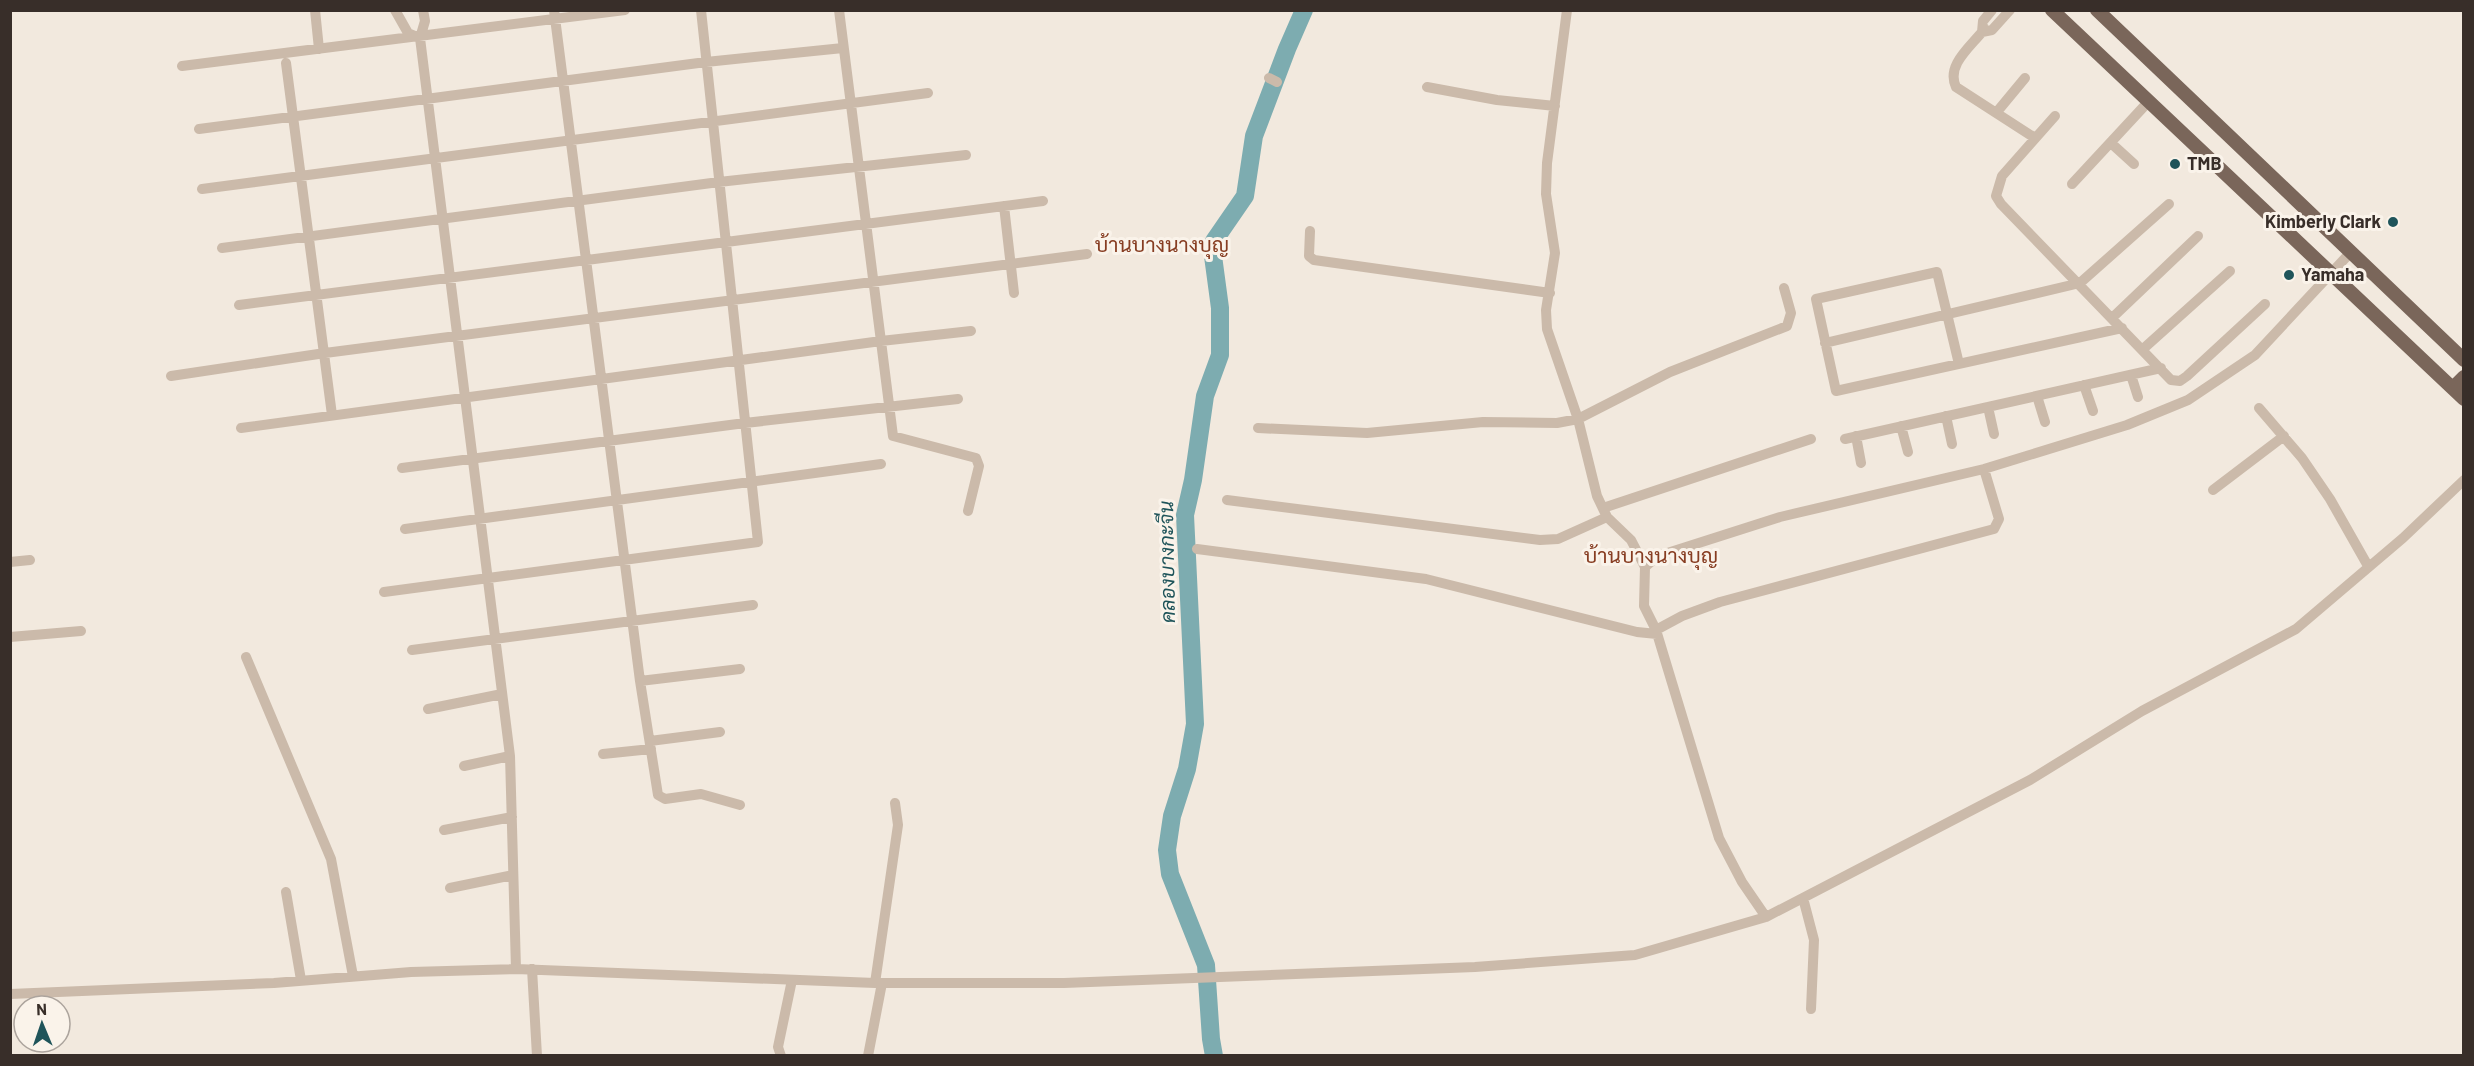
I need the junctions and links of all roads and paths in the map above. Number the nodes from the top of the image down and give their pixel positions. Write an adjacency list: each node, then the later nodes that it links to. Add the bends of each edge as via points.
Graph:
1 (315, 10): 16 (street)
2 (394, 10): 14 (street, via 408,33)
3 (423, 10): 14 (street, via 425,21)
4 (625, 10): 12 (street)
5 (701, 10): 17 (street)
6 (840, 10): 15 (street)
7 (1567, 10): 27 (street)
8 (1992, 10): 13 (street, via 1983,21)
9 (2010, 10): 13 (street, via 1992,30)
10 (2052, 10): 25 (main road)
11 (2097, 10): 56 (main road)
12 (554, 15): 14 (street); 21 (street)
13 (1982, 32): 28 (street, via 1952,75 1960,90)
14 (420, 38): 16 (street); 24 (street)
15 (843, 48): 17 (street); 26 (street)
16 (319, 49): 19 (street)
17 (706, 62): 21 (street); 31 (street)
18 (286, 63): 29 (street)
19 (182, 66)
20 (2025, 78): 28 (street)
21 (562, 80): 24 (street); 34 (street)
22 (1427, 87): 27 (street)
23 (928, 93): 26 (street)
24 (427, 98): 29 (street); 37 (street)
25 (2149, 101): 35 (street); 60 (main road)
26 (850, 103): 31 (street); 39 (street)
27 (1556, 106): 66 (street, via 1546,194 1555,253)
28 (1996, 113): 33 (street)
29 (294, 116): 32 (street); 40 (street)
30 (2055, 116): 33 (street)
31 (713, 121): 34 (street); 41 (street)
32 (199, 129)
33 (2035, 138): 63 (street, via 2002,176 1996,196)
34 (570, 140): 37 (street); 44 (street)
35 (2112, 144): 38 (street); 42 (street)
36 (966, 155): 39 (street)
37 (434, 158): 40 (street); 48 (street)
38 (2134, 164)
39 (859, 166): 41 (street); 49 (street)
40 (302, 175): 43 (street); 51 (street)
41 (719, 182): 44 (street); 53 (street)
42 (2072, 184)
43 (202, 189)
44 (578, 200): 48 (street); 57 (street)
45 (1043, 201): 47 (street)
46 (2169, 204): 63 (street)
47 (1004, 206): 49 (street); 58 (street)
48 (442, 217): 51 (street); 61 (street)
49 (866, 224): 53 (street); 62 (street)
50 (1310, 231): 66 (street, via 1309,256 1314,260)
51 (309, 236): 54 (street); 67 (street)
52 (2198, 236): 72 (street)
53 (726, 243): 57 (street); 68 (street)
54 (222, 248)
55 (1087, 254): 58 (street)
56 (2349, 254): 60 (street); 81 (main road)
57 (585, 260): 61 (street); 73 (street)
58 (1011, 264): 62 (street); 65 (street)
59 (2230, 271): 79 (street)
60 (2332, 273): 90 (main road); 118 (street, via 2255,355 2188,400 2127,425)
61 (448, 278): 67 (street); 76 (street)
62 (873, 282): 68 (street); 77 (street)
63 (2079, 283): 71 (street); 72 (street)
64 (1784, 288): 102 (street, via 1791,313 1787,326 1670,372)
65 (1014, 293)
66 (1550, 293): 102 (street, via 1547,329)
67 (317, 294): 70 (street); 80 (street)
68 (732, 302): 73 (street); 82 (street)
69 (2265, 304): 84 (street, via 2180,381 2171,380)
70 (239, 305)
71 (1948, 314): 78 (street); 78 (street, via 1937,272 1816,299); 83 (street)
72 (2112, 318): 74 (street)
73 (593, 320): 76 (street); 88 (street)
74 (2122, 328): 79 (street); 83 (street)
75 (971, 331): 77 (street)
76 (456, 337): 80 (street); 93 (street)
77 (881, 341): 82 (street); 96 (street)
78 (1825, 343): 83 (street, via 1836,392)
79 (2143, 350): 84 (street)
80 (324, 353): 86 (street); 100 (street)
81 (2463, 360)
82 (739, 362): 88 (street); 104 (street)
83 (1959, 364)
84 (2161, 368): 85 (street)
85 (2131, 375): 89 (street); 92 (street)
86 (171, 376)
87 (2463, 376): 90 (main road)
88 (601, 380): 93 (street); 111 (street)
89 (2084, 386): 91 (street); 99 (street)
90 (2452, 388): 95 (main road)
91 (2037, 396): 97 (street); 103 (street)
92 (2138, 397)
93 (464, 398): 100 (street); 114 (street)
94 (958, 399): 96 (street)
95 (2463, 399)
96 (889, 407): 104 (street); 124 (street, via 893,436 976,458 979,466)
97 (1988, 407): 101 (street); 108 (street)
98 (2259, 408): 109 (street)
99 (2093, 411)
100 (332, 415): 106 (street)
101 (1946, 416): 105 (street); 112 (street)
102 (1578, 419): 107 (street, via 1557,423 1483,422 1367,433); 125 (street, via 1597,496)
103 (2045, 422)
104 (745, 423): 111 (street); 120 (street)
105 (1901, 426): 113 (street); 115 (street, via 1851,437)
106 (241, 428)
107 (1258, 428)
108 (1994, 434)
109 (2284, 436): 121 (street); 132 (street, via 2330,499)
110 (1811, 439): 125 (street)
111 (609, 440): 114 (street); 123 (street)
112 (1952, 444)
113 (1908, 453)
114 (472, 459): 117 (street); 126 (street)
115 (1861, 463)
116 (881, 464): 120 (street)
117 (402, 468)
118 (1984, 469): 133 (street, via 1780,517 1658,556); 139 (street, via 1999,519 1994,529 1720,602 1682,616)
119 (2463, 480): 132 (street)
120 (752, 484): 123 (street); 130 (street, via 758,542)
121 (2213, 490)
122 (1227, 500): 125 (street, via 1540,540 1558,539)
123 (616, 501): 126 (street); 130 (street)
124 (968, 511)
125 (1605, 512): 133 (street, via 1631,540)
126 (481, 519): 127 (street); 134 (street)
127 (405, 529)
128 (1197, 549): 139 (street, via 1426,579 1637,632)
129 (30, 560): 131 (street)
130 (624, 561): 134 (street); 137 (street)
131 (10, 562)
132 (2368, 566): 160 (street, via 2296,629 2142,711 2030,780)
133 (1645, 567): 139 (street, via 1644,606)
134 (487, 580): 135 (street); 141 (street)
135 (384, 592)
136 (753, 605): 137 (street)
137 (632, 621): 141 (street); 145 (street)
138 (81, 631): 140 (street)
139 (1657, 632): 161 (street, via 1719,838)
140 (10, 637)
141 (495, 639): 142 (street); 146 (street)
142 (412, 650)
143 (246, 657): 164 (street, via 331,859)
144 (740, 669): 145 (street)
145 (640, 681): 149 (street)
146 (502, 694): 147 (street); 151 (street)
147 (428, 709)
148 (720, 732): 149 (street)
149 (650, 745): 150 (street); 154 (street, via 658,795 665,799 701,794)
150 (603, 754)
151 (510, 756): 152 (street); 155 (street)
152 (464, 765)
153 (895, 804): 167 (street, via 897,825)
154 (740, 805)
155 (512, 817): 156 (street); 157 (street)
156 (444, 830)
157 (513, 875): 158 (street); 162 (street)
158 (450, 888)
159 (286, 892): 165 (street)
160 (1803, 898): 161 (street); 169 (street, via 1814,940)
161 (1766, 917): 167 (street, via 1635,955 1475,968 1064,984)
162 (516, 969): 163 (street); 164 (street)
163 (532, 969): 166 (street); 170 (street)
164 (353, 976): 165 (street)
165 (301, 980): 168 (street)
166 (792, 980): 167 (street); 171 (street, via 778,1047)
167 (879, 983): 172 (street)
168 (10, 994)
169 (1811, 1009)
170 (537, 1056)
171 (781, 1056)
172 (868, 1056)

